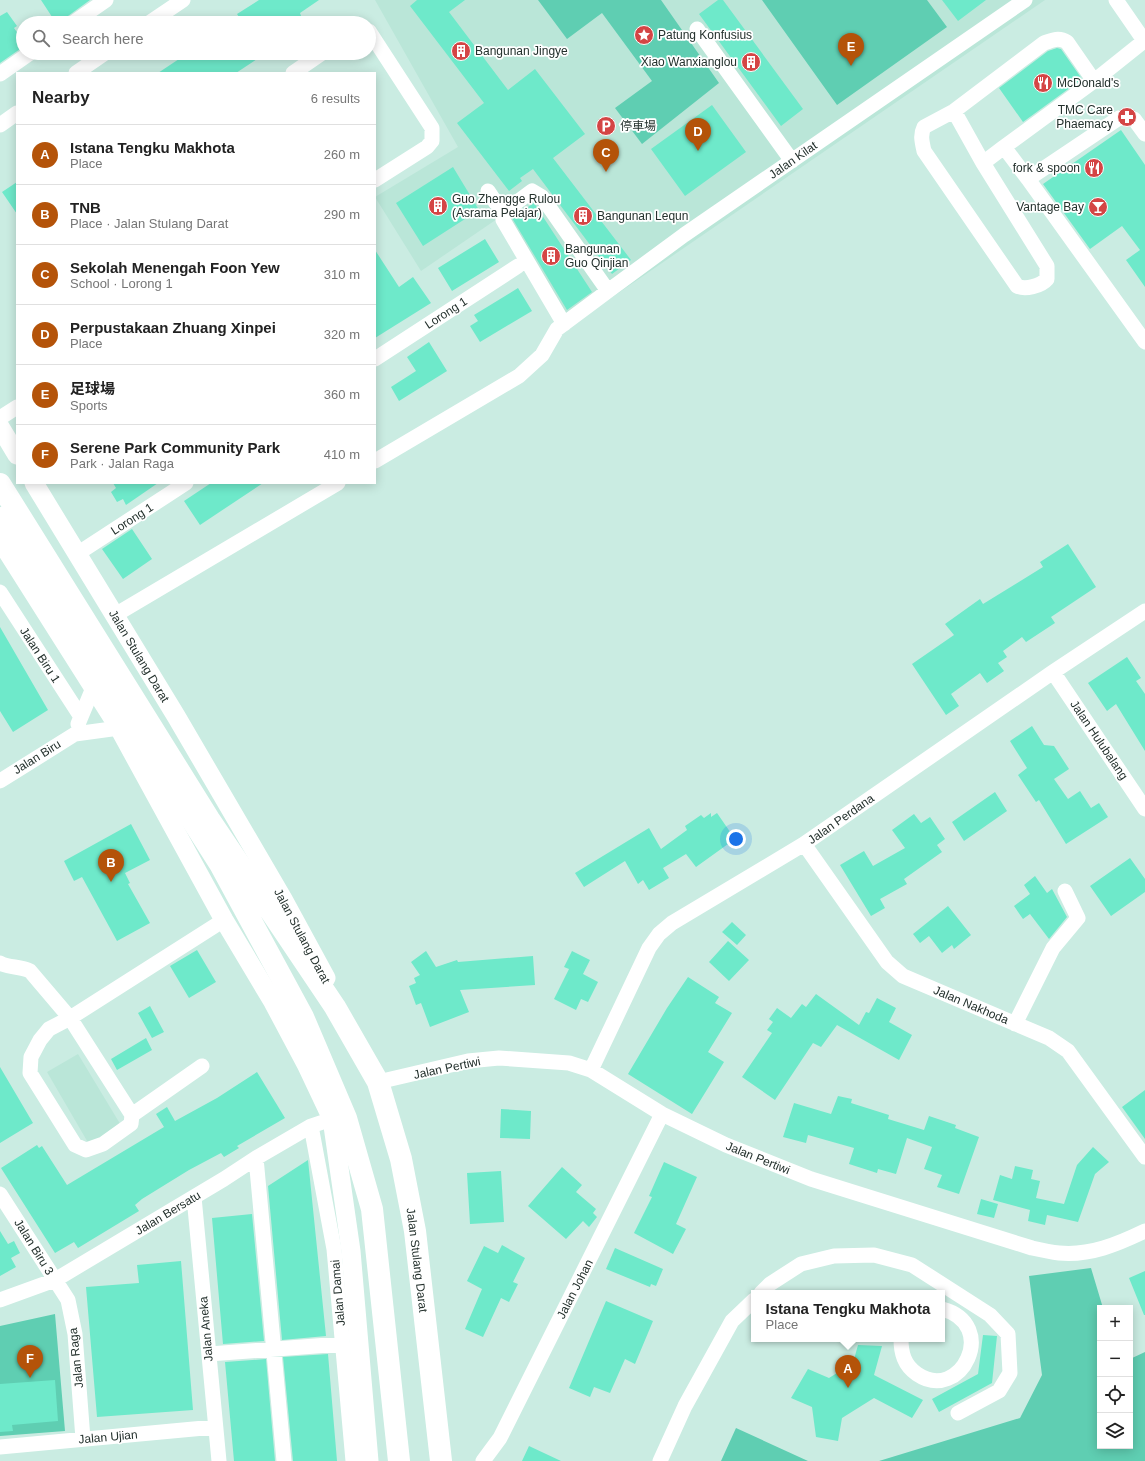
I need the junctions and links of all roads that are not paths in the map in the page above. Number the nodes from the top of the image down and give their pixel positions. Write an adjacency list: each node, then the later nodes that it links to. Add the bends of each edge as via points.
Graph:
1 (106, 0): 5 (street)
2 (183, 0): 6 (street)
3 (1116, 0): 9 (street)
4 (1021, 1): 22 (street, Jalan Kilat)
5 (83, 16)
6 (159, 16)
7 (697, 29): 22 (street)
8 (376, 41): 24 (street, via 432,128 432,141 427,147)
9 (1145, 41): 16 (street)
10 (20, 60): 15 (street)
11 (95, 60): 13 (street)
12 (312, 60): 14 (street)
13 (77, 72)
14 (294, 72)
15 (0, 74)
16 (1094, 81): 17 (street, via 1068,42 1062,39 1054,40 1044,43); 21 (street)
17 (954, 111): 23 (street); 23 (street, via 924,127 924,151 1016,286 1023,289 1044,283 1047,279 1047,266)
18 (16, 114): 19 (street)
19 (0, 124)
20 (1145, 134): 25 (street, via 1134,119 1119,118)
21 (1004, 147): 23 (street); 25 (street)
22 (792, 161): 29 (street, Jalan Kilat)
23 (983, 163)
24 (376, 179)
25 (1028, 179): 31 (street)
26 (488, 191): 27 (street)
27 (505, 212): 29 (street, via 532,191 542,197); 30 (street, via 503,220)
28 (518, 266): 32 (street, Lorong 1)
29 (608, 291): 30 (street, Jalan Kilat)
30 (564, 324): 37 (street, Jalan Kilat, via 557,329 542,355 519,376)
31 (1145, 342)
32 (376, 358)
33 (16, 408): 34 (street)
34 (0, 418)
35 (0, 427): 36 (main road)
36 (16, 453)
37 (376, 460)
38 (0, 484): 59 (highway, via 209,819)
39 (35, 484): 44 (main road, Jalan Stulang Darat)
40 (184, 484): 44 (street, Lorong 1)
41 (336, 484): 46 (street)
42 (0, 518): 93 (highway, via 220,864 303,1017 346,1118 372,1209)
43 (0, 540): 49 (main road)
44 (77, 554): 46 (main road, Jalan Stulang Darat)
45 (0, 592): 50 (street, Jalan Biru 1)
46 (120, 612): 59 (main road, Jalan Stulang Darat, via 176,716 325,976)
47 (1145, 612): 48 (street, Jalan Perdana)
48 (1053, 672): 54 (street, Jalan Hulubalang); 55 (street, Jalan Perdana)
49 (93, 688): 50 (street, Jalan Biru); 51 (main road)
50 (81, 717): 52 (street, Jalan Biru)
51 (118, 728): 52 (street, Jalan Biru); 57 (main road)
52 (75, 734): 53 (street, Jalan Biru)
53 (0, 780)
54 (1145, 809)
55 (804, 844): 61 (street, Jalan Nakhoda, via 893,968 904,976); 63 (street, Jalan Perdana, via 672,923 659,934 649,948)
56 (1065, 891): 61 (street, via 1078,918 1053,948)
57 (224, 920): 60 (street); 67 (main road, via 273,1002)
58 (0, 963): 60 (street, via 30,971)
59 (335, 1007): 64 (highway, Jalan Stulang Darat)
60 (70, 1018): 65 (street); 65 (street, via 49,1029 40,1040 31,1057 30,1073 75,1145 86,1150 103,1144 131,1124)
61 (1015, 1024): 70 (street, Jalan Nakhoda, via 1049,1038 1068,1051)
62 (202, 1066): 65 (street)
63 (591, 1070): 64 (street, Jalan Pertiwi, via 569,1063 499,1058 468,1061); 66 (street, Jalan Pertiwi)
64 (378, 1082): 94 (highway, Jalan Stulang Darat, via 401,1159 415,1231)
65 (132, 1114)
66 (662, 1114): 73 (street, Jalan Pertiwi, via 726,1146 812,1179 1032,1248 1060,1253 1086,1252 1106,1248); 95 (street, Jalan Johan, via 500,1438)
67 (332, 1119): 68 (street, Jalan Bersatu); 92 (main road, via 351,1251)
68 (311, 1126): 69 (street, Jalan Bersatu); 82 (street, Jalan Damai, via 334,1249)
69 (256, 1158): 72 (street, Jalan Bersatu); 83 (street)
70 (1145, 1158)
71 (0, 1194): 74 (street, Jalan Biru 3)
72 (194, 1197): 74 (street, Jalan Bersatu); 84 (street, Jalan Aneka)
73 (1145, 1231)
74 (55, 1280): 76 (street, Jalan Bersatu); 87 (street, Jalan Raga, via 68,1300 71,1314)
75 (764, 1290): 79 (street, via 801,1264 834,1256 874,1255 912,1265)
76 (0, 1300)
77 (751, 1303): 96 (street, via 732,1321 685,1406)
78 (945, 1310): 80 (street, via 962,1319)
79 (990, 1315): 80 (street); 85 (street, via 1008,1334 1010,1373 999,1391)
80 (969, 1329): 81 (street, via 971,1353 966,1364 957,1374 946,1379 933,1380 921,1377 911,1370 904,1360)
81 (901, 1342)
82 (342, 1344): 83 (street); 91 (street, Jalan Damai)
83 (274, 1349): 84 (street); 90 (street)
84 (209, 1354): 86 (street, Jalan Aneka)
85 (958, 1413)
86 (215, 1426): 87 (street, Jalan Ujian); 89 (street, Jalan Aneka)
87 (83, 1439): 88 (street, Jalan Ujian)
88 (0, 1447)
89 (219, 1461)
90 (284, 1461)
91 (353, 1461)
92 (369, 1461)
93 (399, 1461)
94 (440, 1461)
95 (483, 1461)
96 (660, 1461)

